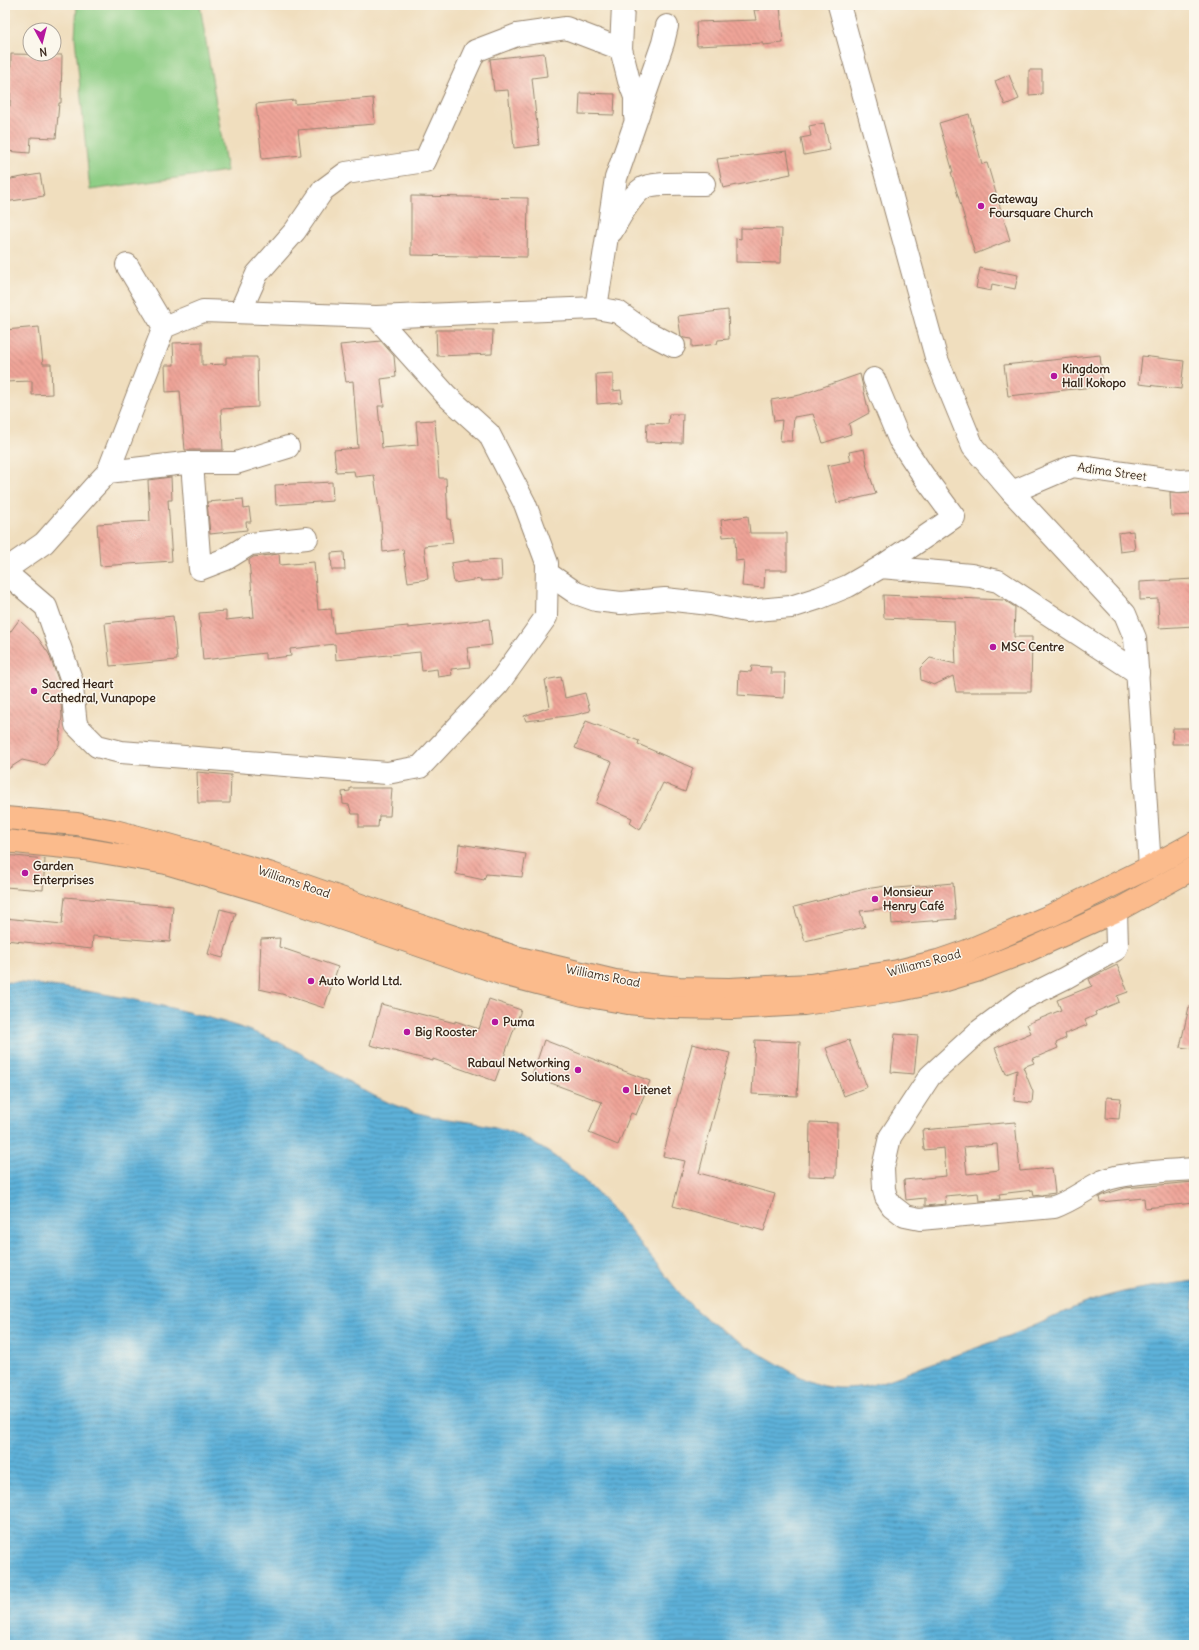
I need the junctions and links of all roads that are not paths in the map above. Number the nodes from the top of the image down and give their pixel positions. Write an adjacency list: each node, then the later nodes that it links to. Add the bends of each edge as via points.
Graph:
1 (623, 5): 4 (street)
2 (839, 5): 19 (street, via 936,357 973,447)
3 (667, 26): 5 (street)
4 (621, 48): 5 (street, via 635,97); 10 (street, via 566,28 516,34 475,51 425,161 346,173 324,190 295,231 257,274)
5 (636, 123): 7 (street, via 616,178)
6 (704, 184): 7 (street, via 676,183 643,188 623,210)
7 (607, 239): 9 (street)
8 (127, 265): 12 (street)
9 (596, 308): 11 (street); 13 (street, via 618,312 642,330)
10 (240, 312): 11 (street); 12 (street, via 203,311)
11 (376, 317): 23 (street, via 447,396 489,434 525,504 547,563)
12 (164, 327): 17 (street)
13 (674, 346)
14 (874, 379): 21 (street, via 899,439 954,517)
15 (288, 447): 16 (street, via 236,463)
16 (192, 463): 17 (street); 20 (street, via 200,569 226,559 250,544)
17 (108, 472): 22 (street, via 44,543)
18 (1194, 480): 19 (street, Adima Street, via 1179,481 1073,466)
19 (1012, 492): 24 (street, via 1125,614 1135,638)
20 (307, 538)
21 (881, 567): 23 (street, via 848,586 819,598 791,606 746,611 665,599 621,603 596,600 576,593); 24 (street, via 972,575 998,581)
22 (5, 571): 23 (street, via 46,607 71,679 76,725 97,746 121,752 387,773 420,767 498,684 546,617)
23 (547, 573)
24 (1138, 673): 28 (street)
25 (5, 818): 28 (main road, Williams Road, via 77,824 115,831 269,873 515,957 615,981 679,988 729,989 810,985 898,971 967,951 1052,915)
26 (5, 842): 30 (main road, Williams Road, via 84,849 166,863 264,892 503,974 583,995 671,1007 732,1008 804,1004 900,990 976,972)
27 (1194, 843): 28 (main road, Williams Road)
28 (1150, 866)
29 (1194, 868): 30 (main road, Williams Road)
30 (1116, 911): 31 (street, via 1114,950 1021,1000 978,1032 930,1076 890,1137 883,1168 886,1197 901,1214 920,1219 1054,1207 1119,1176)
31 (1194, 1169)

